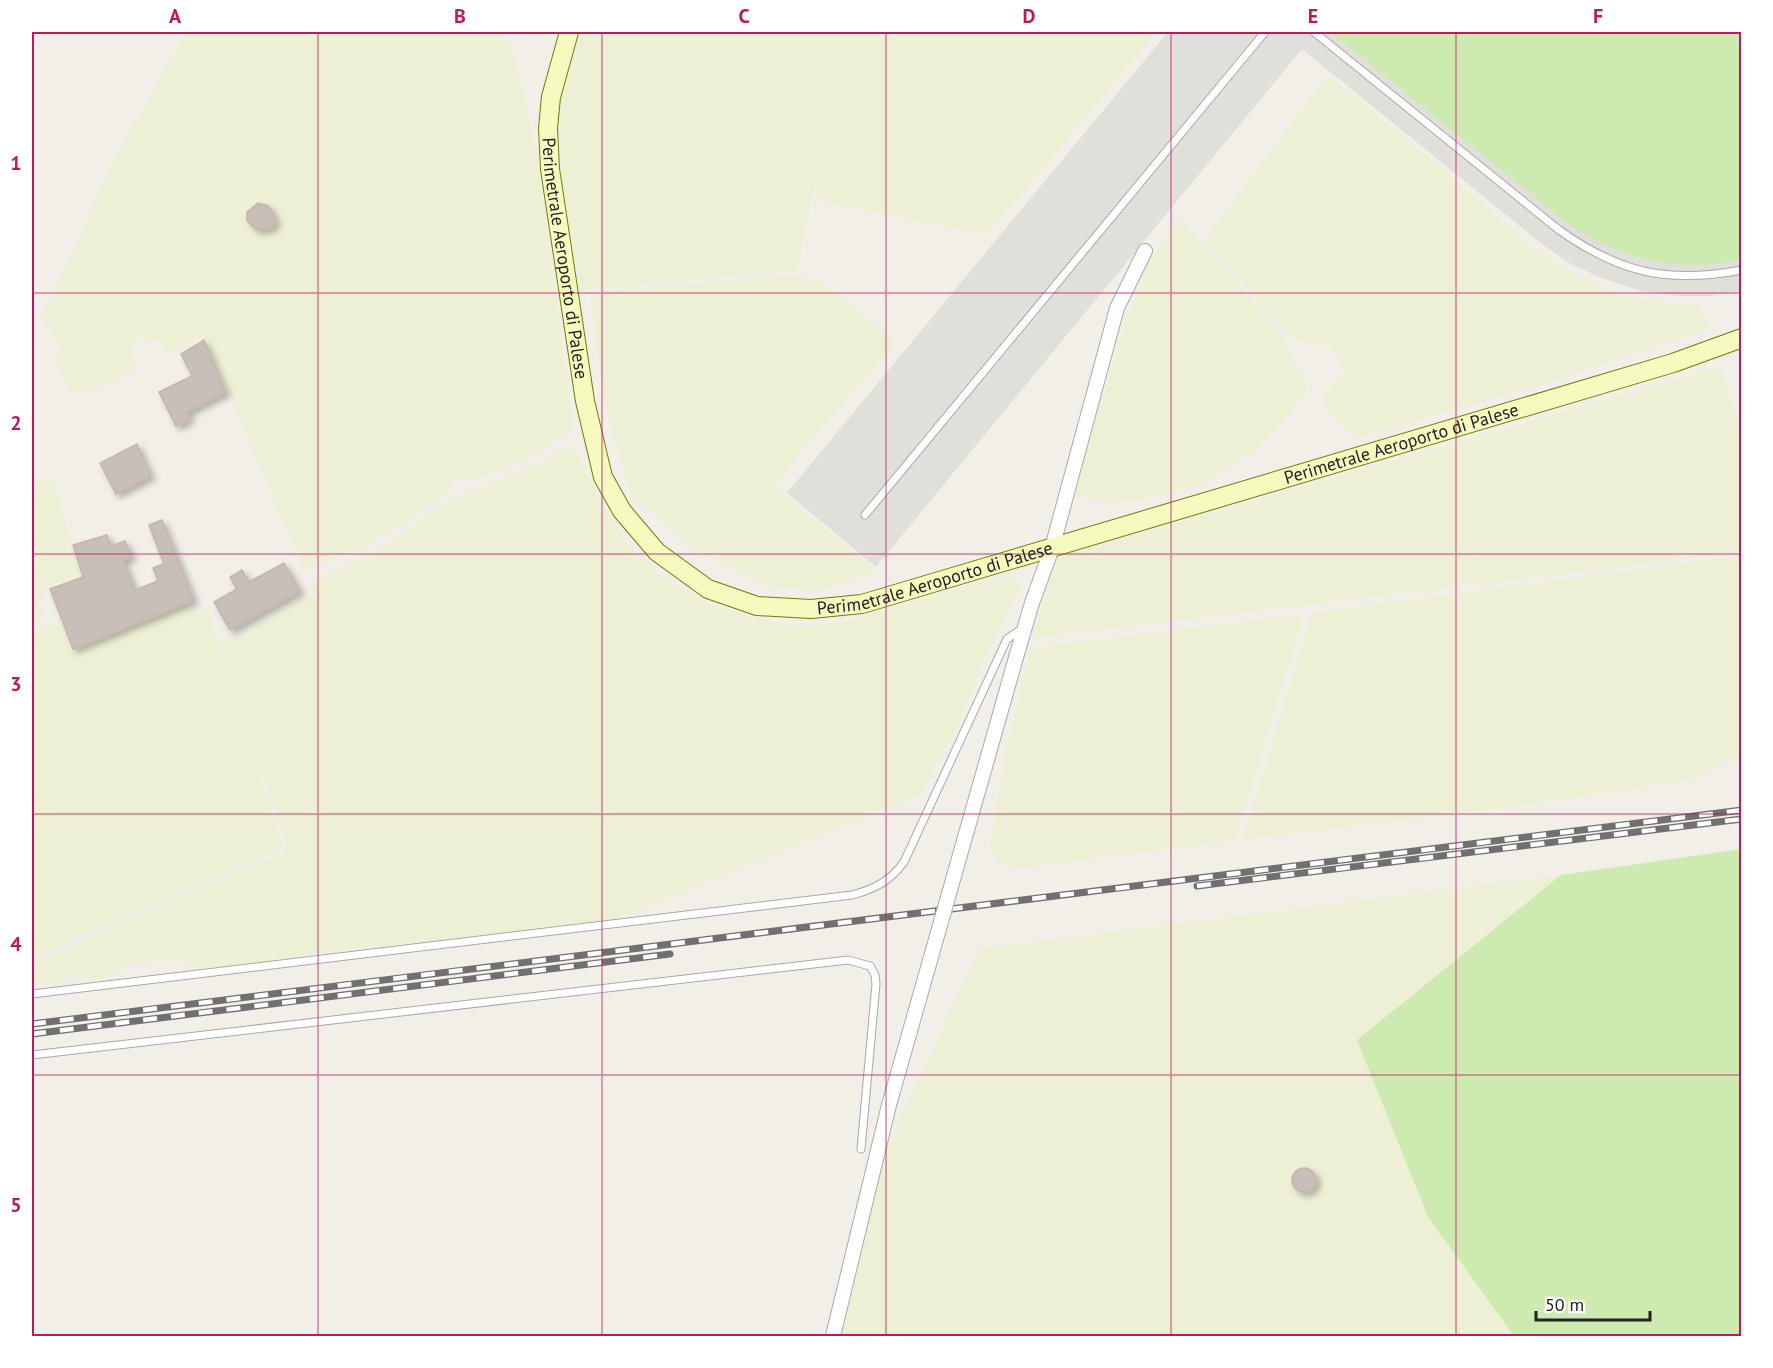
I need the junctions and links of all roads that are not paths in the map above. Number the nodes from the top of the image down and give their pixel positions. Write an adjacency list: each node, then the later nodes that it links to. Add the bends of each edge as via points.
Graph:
1 (570, 32): 8 (street, Perimetrale Aeroporto di Palese, via 550,97 548,128 550,170 583,389 603,477 622,511 657,552 708,589 757,606 811,609 861,604)
2 (1265, 32): 7 (lane)
3 (1314, 32): 5 (lane, via 1592,253 1631,270 1671,275 1715,275)
4 (1145, 251): 8 (street, via 1117,308)
5 (1742, 270)
6 (1742, 338): 8 (street, Perimetrale Aeroporto di Palese, via 1662,366)
7 (865, 516)
8 (1052, 548): 9 (street)
9 (1025, 627): 10 (lane, via 1006,639 904,862 894,875 870,890); 13 (street, bridge, via 889,1105)
10 (32, 994)
11 (32, 1055): 12 (lane, via 848,960 870,966 876,984)
12 (861, 1149)
13 (833, 1336)

